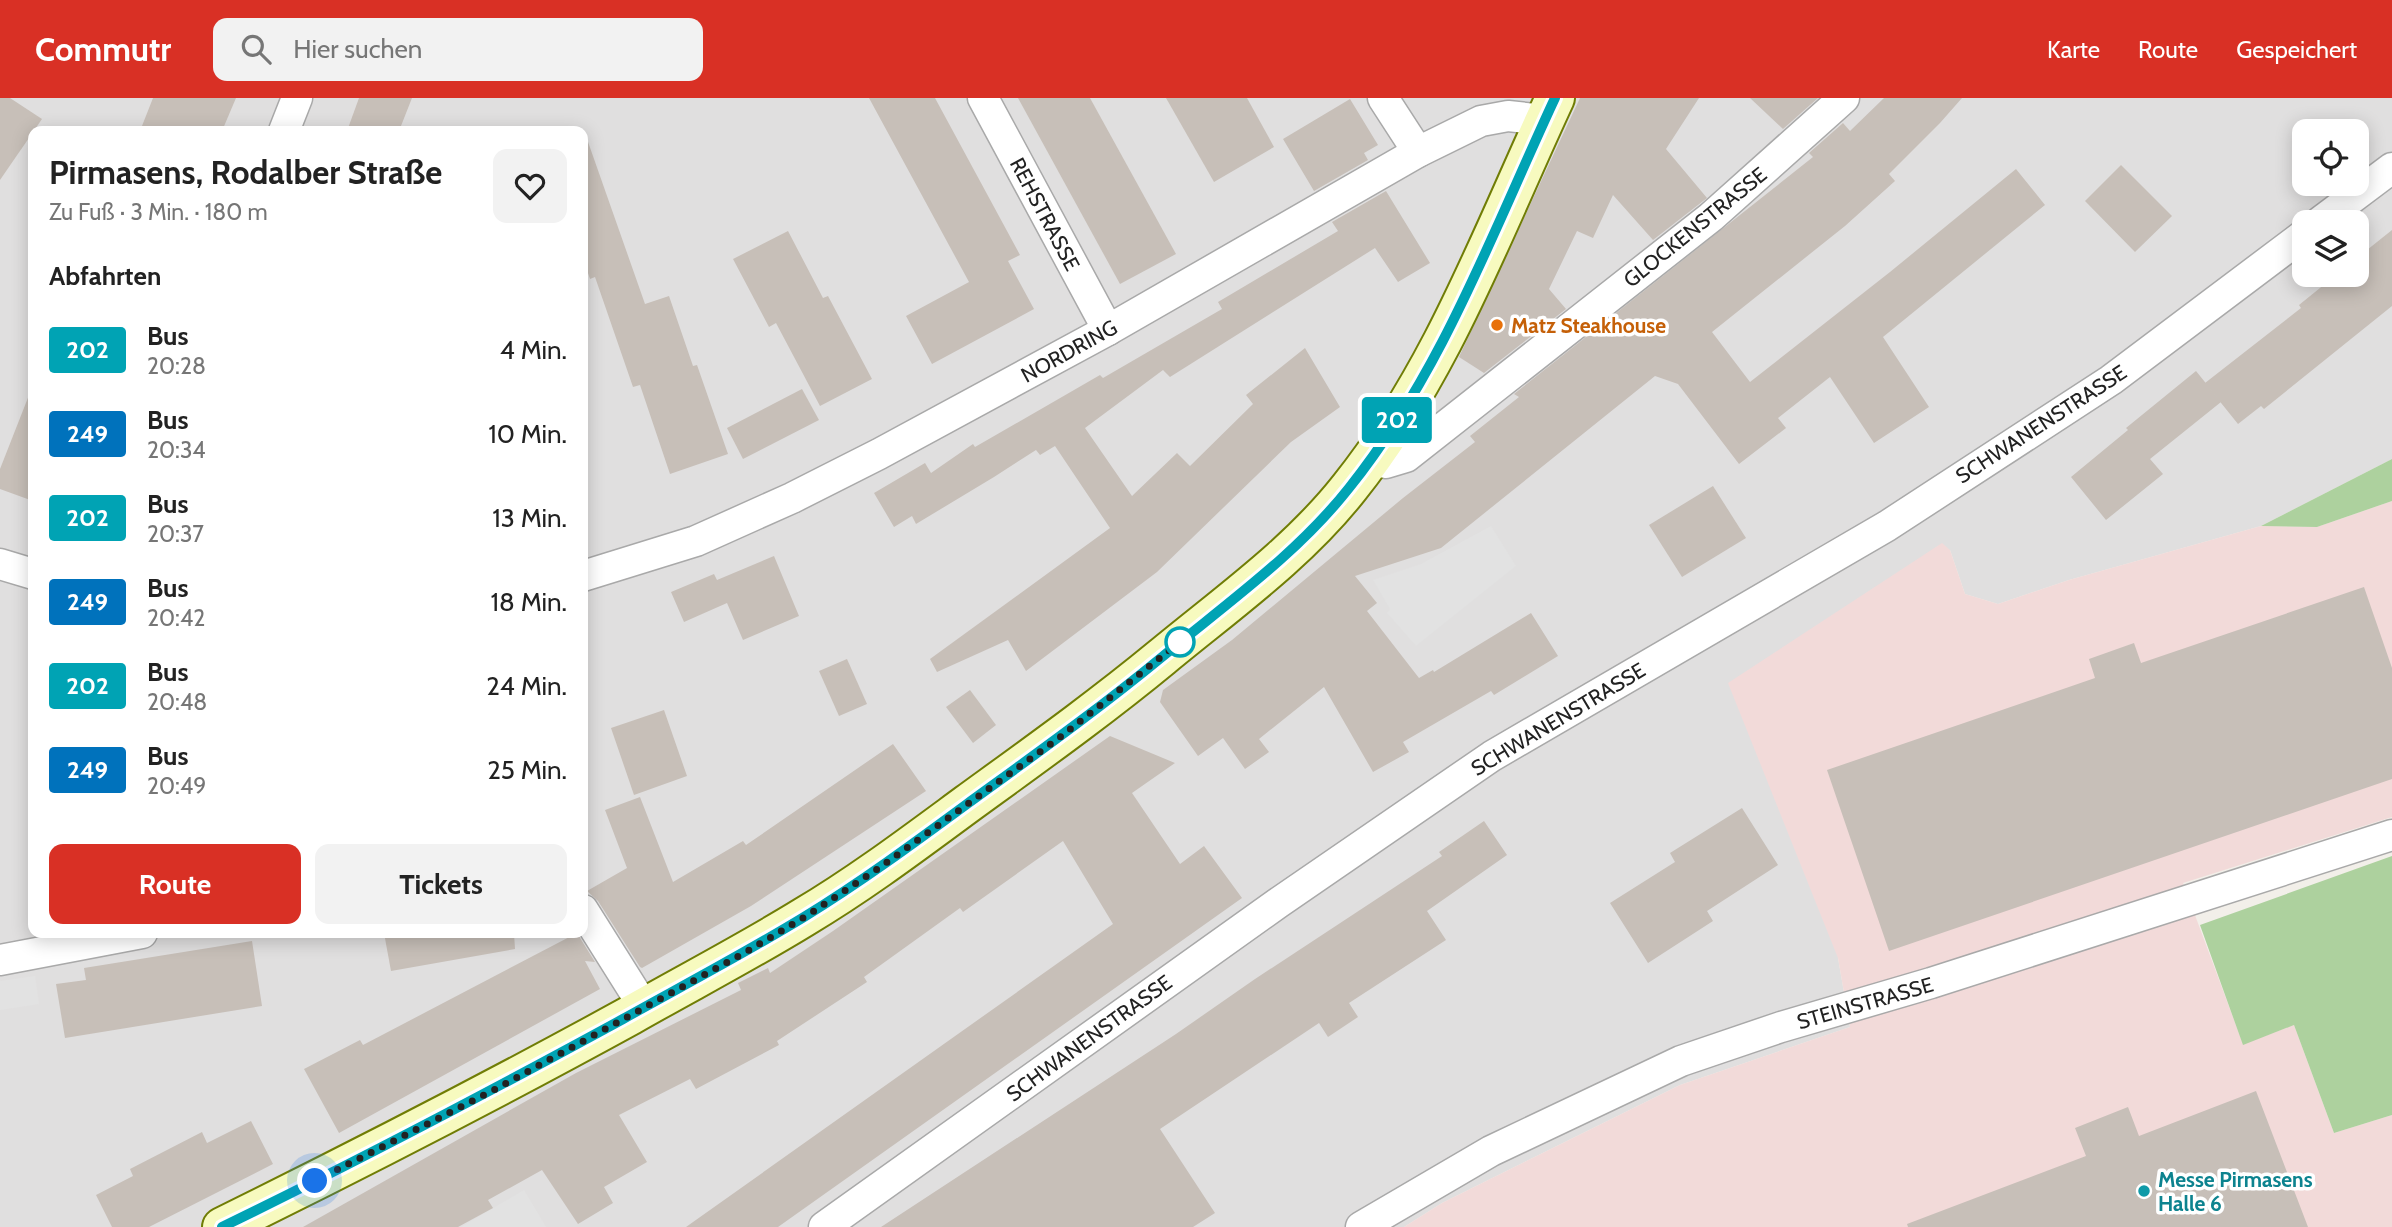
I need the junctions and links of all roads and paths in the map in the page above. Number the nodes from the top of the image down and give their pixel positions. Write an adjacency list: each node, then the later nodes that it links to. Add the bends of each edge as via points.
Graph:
1 (297, 98): 6 (street)
2 (984, 98): 11 (street, REHSTRASSE)
3 (1383, 98): 7 (street)
4 (1844, 98): 12 (street, GLOCKENSTRASSE, via 1710,217 1406,457 1387,463)
5 (1550, 109): 7 (street, NORDRING, via 1481,121); 12 (main road, via 1432,362)
6 (286, 126)
7 (1418, 152): 11 (street, NORDRING)
8 (2392, 168): 9 (street)
9 (2336, 210)
10 (2292, 244): 22 (street, SCHWANENSTRASSE, via 2111,380 1898,518 1492,756)
11 (1108, 330): 15 (street, NORDRING, via 792,498 696,541)
12 (1370, 460): 20 (main road, via 1306,536 1123,690 808,915)
13 (0, 564): 14 (street)
14 (28, 572)
15 (588, 574)
16 (2392, 835): 23 (street, STEINSTRASSE, via 1681,1060 1491,1151)
17 (588, 918): 20 (street)
18 (94, 938): 19 (street)
19 (0, 960)
20 (644, 1007): 21 (main road, via 492,1091)
21 (222, 1227)
22 (824, 1227)
23 (1361, 1227)

